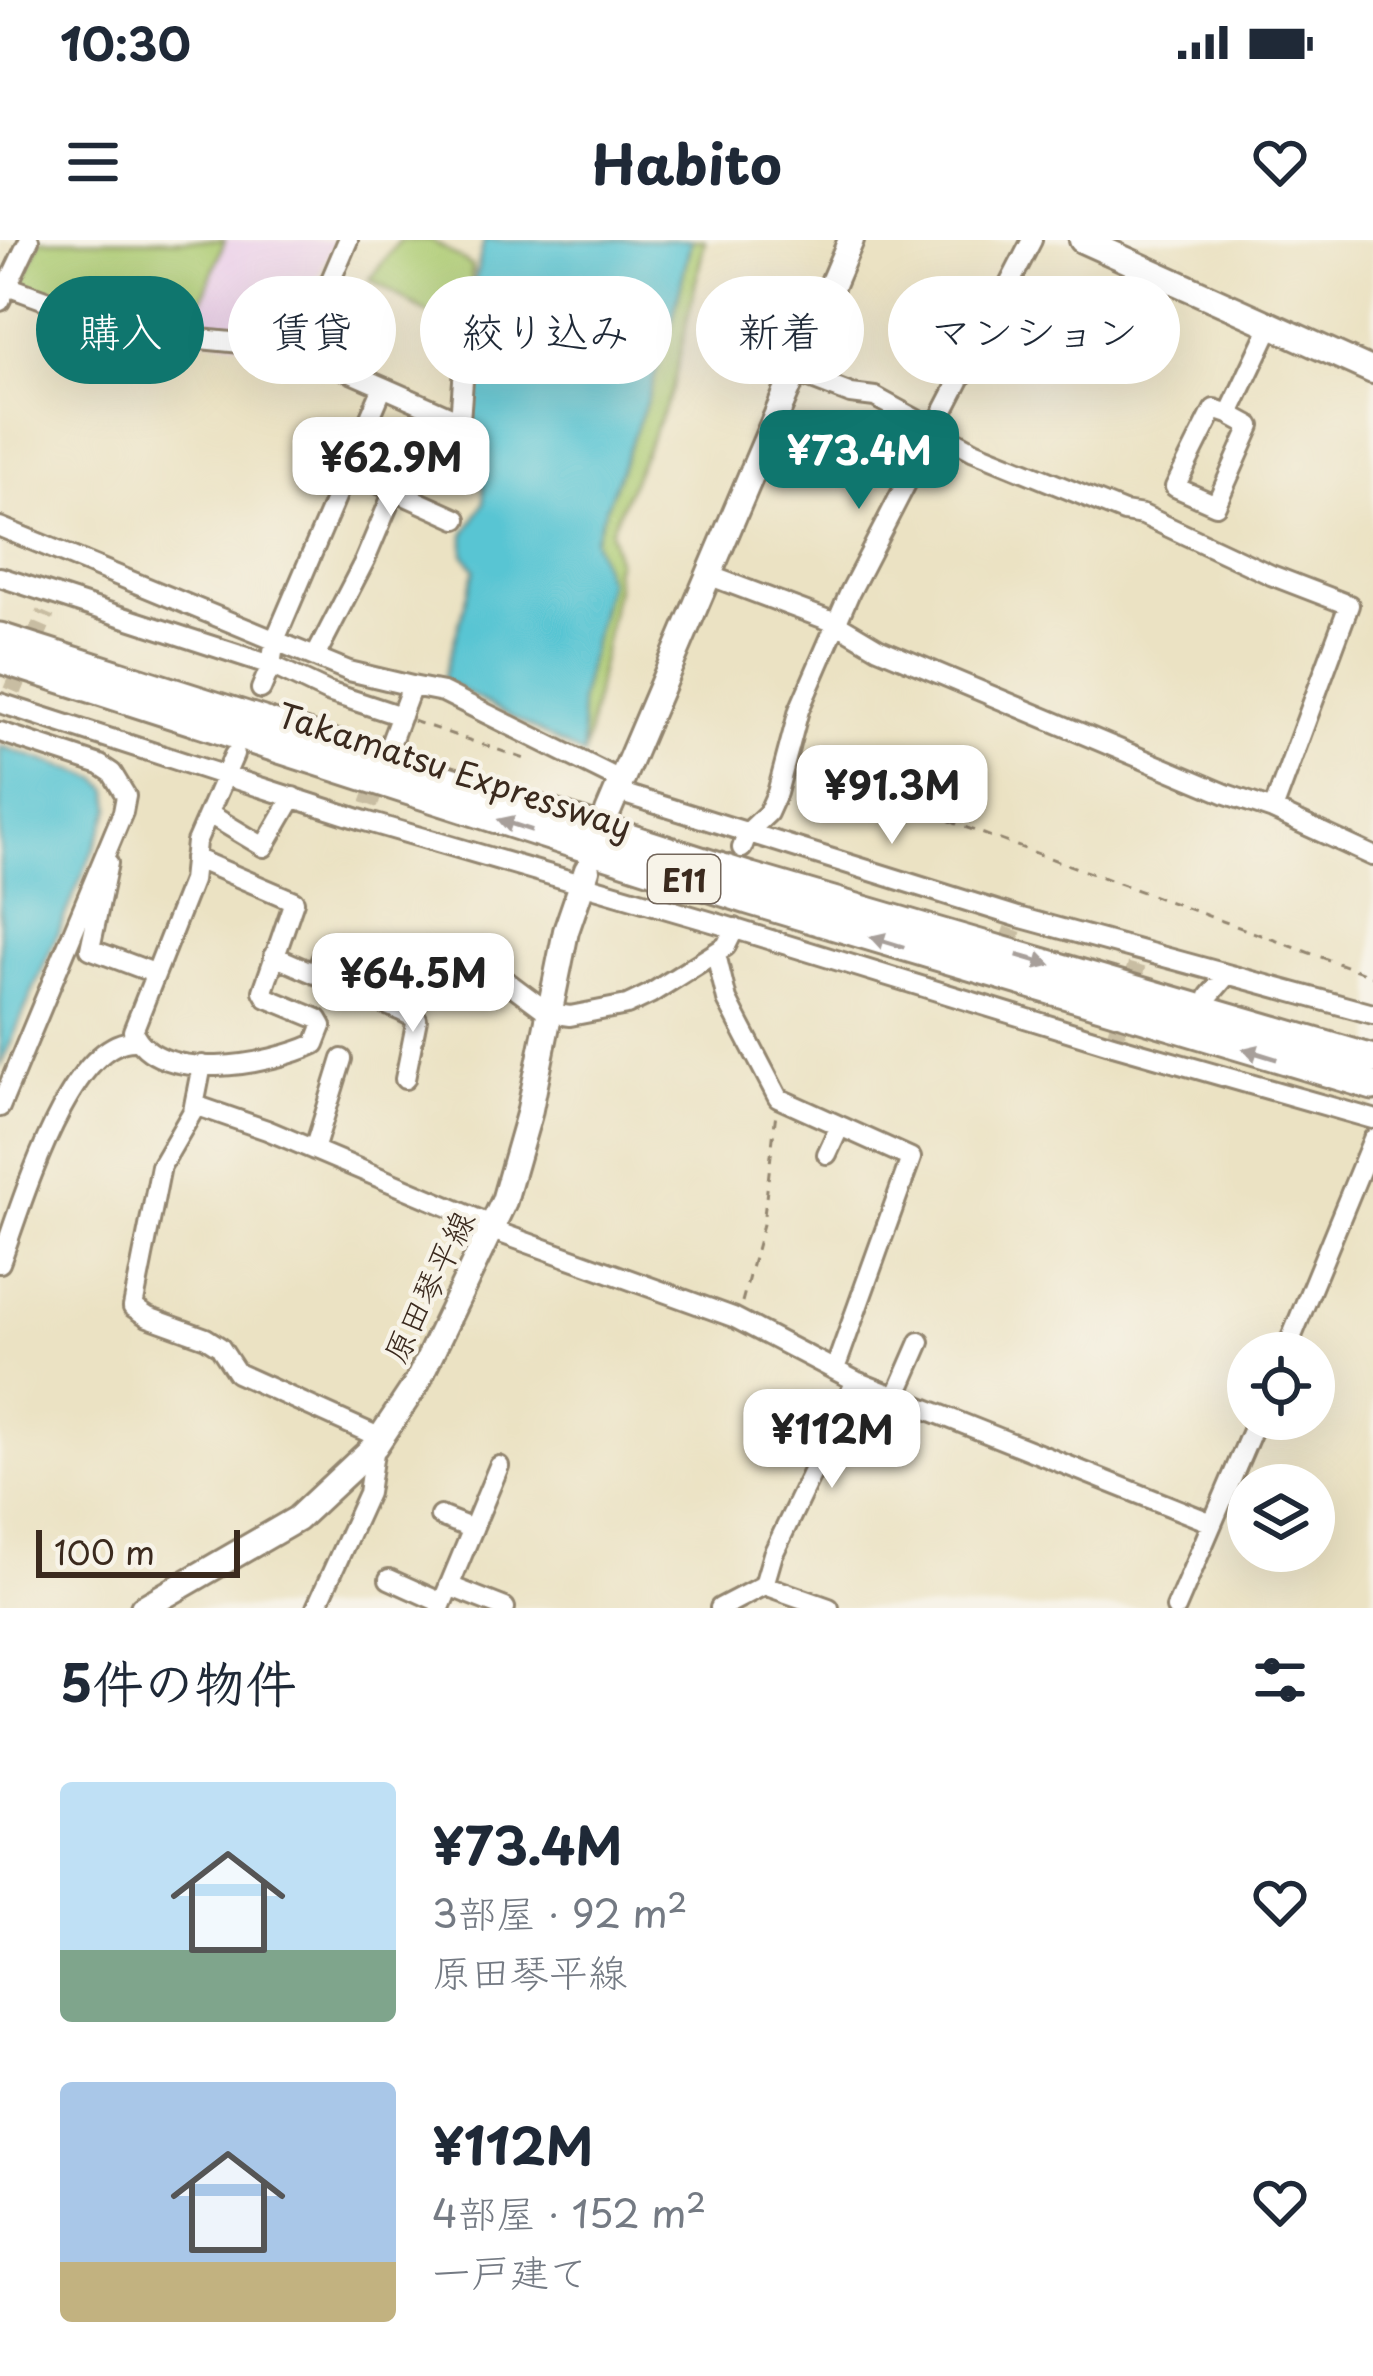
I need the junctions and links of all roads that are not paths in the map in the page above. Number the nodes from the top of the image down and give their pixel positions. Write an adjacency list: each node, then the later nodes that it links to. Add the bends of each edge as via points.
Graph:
1 (29, 240): 8 (street)
2 (348, 240): 6 (street)
3 (850, 240): 7 (main road)
4 (1032, 240): 18 (street)
5 (1082, 240): 9 (main road)
6 (333, 276)
7 (835, 276)
8 (3, 294): 10 (street, via 137,331)
9 (1272, 323): 11 (main road); 17 (street)
10 (228, 343)
11 (1373, 371)
12 (376, 384): 16 (street)
13 (463, 384): 16 (street, via 460,421)
14 (789, 384): 23 (main road)
15 (825, 384): 18 (street, via 875,397)
16 (383, 387): 19 (street)
17 (1229, 414): 17 (street, via 1214,409 1175,487 1216,505 1251,426)
18 (937, 428): 25 (street); 41 (street, via 974,451 1349,605)
19 (348, 470): 20 (street); 27 (street)
20 (394, 491): 21 (street); 28 (street)
21 (457, 519)
22 (0, 527): 27 (street)
23 (708, 575): 25 (street); 39 (main road)
24 (0, 578): 30 (street, via 50,604)
25 (836, 623): 41 (street, via 878,648); 43 (street, via 768,813)
26 (0, 637): 63 (highway, Takamatsu Expressway / E11, one-way to 63, via 751,877)
27 (275, 640): 28 (street); 30 (street)
28 (315, 657): 31 (street)
29 (0, 659): 66 (highway, Takamatsu Expressway / E11, one-way to 29, via 748,899)
30 (272, 665): 32 (street); 34 (street)
31 (412, 686): 34 (street); 39 (street, via 443,692)
32 (262, 689)
33 (7, 700): 38 (street)
34 (400, 716): 36 (street)
35 (0, 732): 46 (street, via 112,773 126,796)
36 (392, 739)
37 (234, 755): 38 (street)
38 (226, 775): 40 (street); 42 (street)
39 (616, 795): 43 (street)
40 (293, 797): 42 (street, via 264,847); 47 (street)
41 (1274, 810): 44 (street)
42 (209, 814): 45 (street)
43 (745, 840): 55 (street, via 1138,958)
44 (1373, 856)
45 (194, 858): 51 (street, via 294,901); 53 (street)
46 (104, 859): 53 (street, via 106,888 90,949); 68 (street)
47 (584, 878): 48 (street); 59 (main road, 原田琴平線)
48 (726, 919): 50 (street, via 726,946); 69 (street, via 1115,1040 1169,1048)
49 (329, 942): 54 (street)
50 (716, 954): 59 (street, via 627,1005); 70 (street, via 733,1015 778,1098)
51 (274, 956): 54 (street); 64 (street, via 263,991 318,1019 315,1044 272,1060)
52 (375, 964): 56 (street)
53 (154, 973): 61 (street, via 133,1031)
54 (315, 974): 56 (street)
55 (1228, 975): 57 (street); 60 (street)
56 (362, 994): 58 (street)
57 (1209, 996)
58 (400, 1011): 59 (street, via 421,970 450,959 482,963); 65 (street, via 417,1019)
59 (549, 1012): 74 (main road, 原田琴平線, via 519,1156)
60 (1373, 1014)
61 (137, 1041): 64 (street, via 166,1060); 75 (street, via 107,1051 64,1099)
62 (342, 1059): 72 (street)
63 (1373, 1059)
64 (202, 1065): 67 (street)
65 (405, 1079)
66 (1373, 1086)
67 (196, 1105): 72 (street); 82 (street, via 161,1166 133,1307 220,1348 237,1373)
68 (0, 1107)
69 (1373, 1119)
70 (840, 1126): 73 (street); 78 (street, via 911,1158)
71 (1373, 1139): 76 (street)
72 (314, 1150): 74 (street)
73 (827, 1154)
74 (493, 1228): 78 (street, via 735,1318); 82 (main road, 原田琴平線, via 437,1346)
75 (0, 1263)
76 (1294, 1332)
77 (920, 1342): 80 (street)
78 (835, 1370): 79 (street)
79 (856, 1381): 80 (street); 88 (street)
80 (896, 1397): 85 (street)
81 (1248, 1440): 85 (street)
82 (378, 1442): 90 (main road, 原田琴平線, via 297,1519); 91 (street, via 368,1493)
83 (500, 1466): 86 (street)
84 (440, 1516): 86 (street)
85 (1212, 1523): 95 (street)
86 (473, 1529): 89 (street)
87 (389, 1579): 89 (street)
88 (764, 1585): 93 (street); 94 (street)
89 (443, 1599): 92 (street)
90 (143, 1608)
91 (316, 1608)
92 (505, 1608)
93 (720, 1608)
94 (829, 1608)
95 (1176, 1608)

